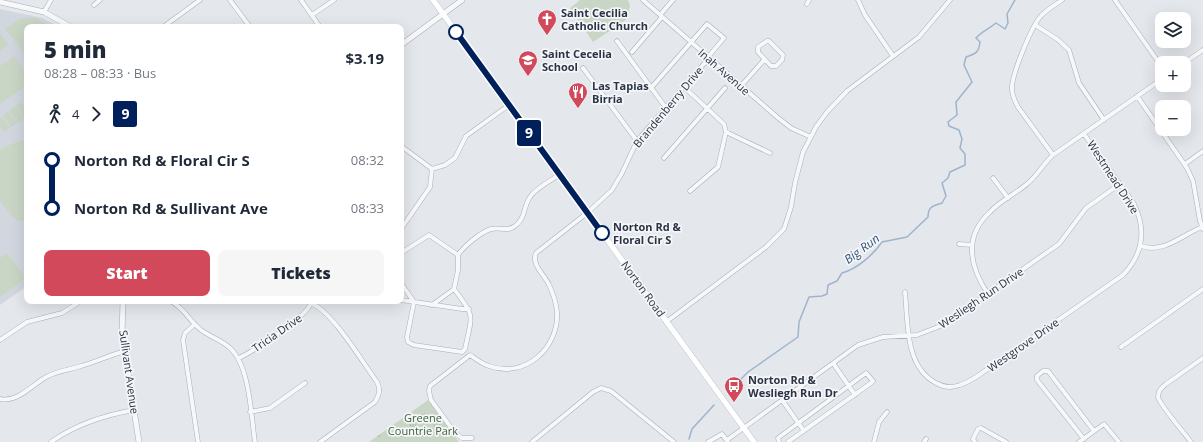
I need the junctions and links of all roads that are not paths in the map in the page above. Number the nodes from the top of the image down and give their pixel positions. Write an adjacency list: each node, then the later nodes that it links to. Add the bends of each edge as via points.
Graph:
1 (51, 0): 17 (street)
2 (100, 0): 16 (street)
3 (200, 0): 22 (street)
4 (230, 0): 23 (street)
5 (301, 0): 19 (street)
6 (334, 0): 19 (street)
7 (433, 0): 18 (main road, Norton Road)
8 (462, 0): 18 (street)
9 (643, 0): 20 (street, Inah Avenue)
10 (673, 0): 20 (street)
11 (858, 0): 31 (street, via 865,15)
12 (950, 0): 31 (street, via 919,37)
13 (1062, 0): 25 (street, via 1045,12)
14 (1115, 0): 32 (street)
15 (0, 2): 17 (street)
16 (94, 5)
17 (44, 12): 21 (street)
18 (443, 14): 28 (street); 43 (main road, Norton Road)
19 (312, 15): 24 (street)
20 (661, 16): 27 (street, Inah Avenue); 30 (street)
21 (66, 24)
22 (167, 24)
23 (248, 24)
24 (318, 24)
25 (1035, 25): 46 (street, via 1057,38 1069,50 1079,83); 54 (street, via 1012,89 1018,107)
26 (616, 42): 40 (street)
27 (691, 42): 33 (street, Inah Avenue); 33 (street, Brandenberry Drive, via 707,24 724,38); 40 (street)
28 (404, 43)
29 (1203, 50): 34 (street)
30 (632, 52)
31 (893, 56): 49 (street, via 847,91 827,112)
32 (1155, 57)
33 (708, 58): 38 (street, Inah Avenue); 39 (street, Brandenberry Drive)
34 (1191, 58)
35 (764, 60): 35 (street, via 758,50 761,43 769,41 783,55 782,60 776,66 771,66); 38 (street)
36 (583, 68): 50 (street)
37 (1155, 84): 42 (street)
38 (741, 86): 49 (street, Inah Avenue, via 791,128)
39 (684, 87): 44 (street, Brandenberry Drive); 45 (street)
40 (651, 88): 44 (street)
41 (725, 88): 45 (street)
42 (1137, 96): 46 (street); 56 (street)
43 (509, 105): 57 (street, via 466,136 455,158 445,165); 58 (main road, Norton Road)
44 (666, 108): 50 (street, Brandenberry Drive)
45 (707, 108): 47 (street, via 724,124); 55 (street)
46 (1104, 120): 48 (street)
47 (726, 132): 53 (street); 61 (street, via 718,167)
48 (1084, 134): 54 (street); 60 (street, Westmead Drive)
49 (810, 137): 85 (street, via 798,168 791,207 782,232 766,248)
50 (637, 141): 63 (street, Brandenberry Drive, via 616,185)
51 (404, 148): 57 (street)
52 (1203, 151): 56 (street)
53 (770, 153)
54 (1053, 155): 62 (street, via 1029,183)
55 (664, 158)
56 (1185, 164): 65 (street, via 1193,181)
57 (432, 169): 64 (street, via 430,187)
58 (560, 175): 63 (main road, Norton Road); 70 (street, via 533,193 523,219 514,227 486,232)
59 (993, 178): 62 (street)
60 (1120, 184): 68 (street, Westmead Drive, via 1139,215); 75 (street, Wesliegh Run Drive, via 1086,208 1059,244)
61 (690, 191)
62 (1008, 198): 67 (street, via 984,218 978,226)
63 (587, 213): 85 (main road, Norton Road); 107 (street, Brandenberry Drive, via 540,248 534,256 536,265 550,285 557,311 555,329 546,350 527,365 505,369 490,367 470,355 430,386 431,400 454,433 462,438)
64 (404, 225)
65 (1202, 228): 68 (street, via 1160,248)
66 (959, 244): 67 (street)
67 (972, 245): 75 (street, via 973,266)
68 (1141, 246): 87 (street, Westgrove Drive, via 1134,262 1122,275 961,385 939,385 922,373 913,356)
69 (404, 251): 70 (street, via 429,235)
70 (458, 255): 73 (street)
71 (404, 288): 77 (street)
72 (1203, 289): 89 (street)
73 (454, 290): 83 (street); 84 (street)
74 (904, 292): 87 (street, Westgrove Drive)
75 (988, 294): 87 (street, Wesliegh Run Drive, via 943,325)
76 (404, 300): 77 (street)
77 (414, 302): 83 (street); 84 (street, via 408,342 459,352 465,349 472,317)
78 (76, 304): 88 (street, via 62,313 27,322)
79 (122, 304): 90 (street, Sullivant Avenue)
80 (177, 304): 86 (street)
81 (311, 304): 91 (street, Tricia Drive, via 305,314)
82 (315, 304): 115 (street, via 324,310 380,389 375,402)
83 (431, 305): 84 (street)
84 (469, 309)
85 (666, 322): 104 (main road, Norton Road)
86 (195, 324): 91 (street, via 227,345); 113 (street, via 185,333 183,340)
87 (910, 336): 93 (street, Wesliegh Run Drive, via 883,337 863,342)
88 (0, 340)
89 (1121, 347)
90 (125, 351): 98 (street, via 59,371 16,397 9,400); 100 (street, Sullivant Avenue)
91 (239, 358): 101 (street, via 244,372)
92 (1201, 359): 94 (street); 126 (street, via 1161,388 1159,394 1163,405)
93 (833, 363): 96 (street); 99 (street, Wesliegh Run Drive)
94 (1203, 365)
95 (305, 382): 101 (street, via 270,408)
96 (849, 386): 97 (street); 97 (street, via 866,373 873,381); 103 (street)
97 (855, 395): 105 (street)
98 (0, 399)
99 (782, 400): 103 (street); 104 (street, Wesliegh Run Drive)
100 (134, 410): 111 (street, via 71,429); 112 (street, Sullivant Avenue)
101 (250, 412): 114 (street)
102 (887, 412): 121 (street, via 879,422)
103 (798, 422): 105 (street); 119 (street, via 778,438)
104 (743, 428): 110 (street, Wesliegh Run Drive); 118 (main road, Norton Road)
105 (804, 431): 120 (street)
106 (1094, 431): 108 (street); 108 (street, via 1048,371 1043,371 1037,376 1037,380); 125 (street, via 1104,424)
107 (472, 438)
108 (1084, 439): 124 (street)
109 (533, 441): 116 (street, via 601,388 611,391)
110 (727, 441): 117 (street, via 722,434)
111 (51, 442)
112 (139, 442)
113 (198, 442)
114 (254, 442)
115 (320, 442)
116 (674, 442)
117 (708, 442)
118 (754, 442)
119 (779, 442)
120 (788, 442)
121 (874, 442)
122 (975, 442): 123 (street, via 973,439 981,428)
123 (1006, 442)
124 (1079, 442)
125 (1119, 442)
126 (1191, 442)

